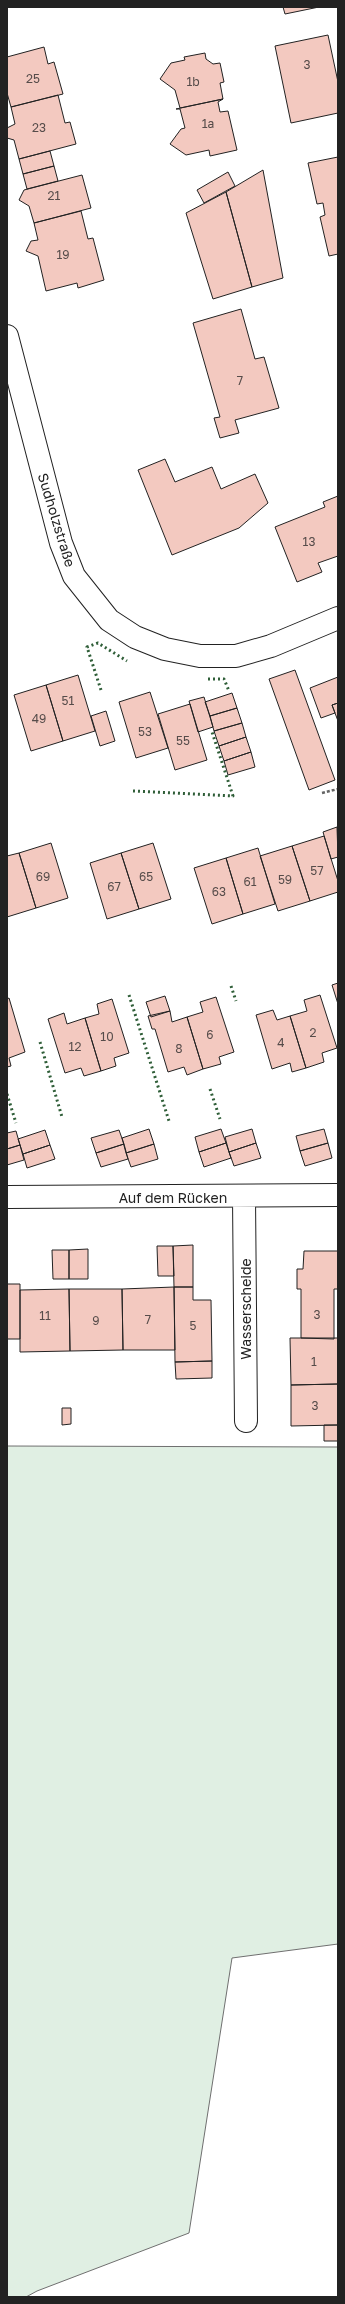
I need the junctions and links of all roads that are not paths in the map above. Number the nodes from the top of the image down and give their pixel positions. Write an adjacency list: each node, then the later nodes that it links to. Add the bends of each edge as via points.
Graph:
1 (7, 336): 2 (street, Sudholzstraße, via 60,543 74,576 109,620 135,637 165,649 200,656 236,656 271,646)
2 (338, 618)
3 (338, 1195): 5 (street, Auf dem Rücken)
4 (7, 1197): 5 (street, Auf dem Rücken)
5 (244, 1197): 6 (street, Wasserscheide)
6 (246, 1421)

